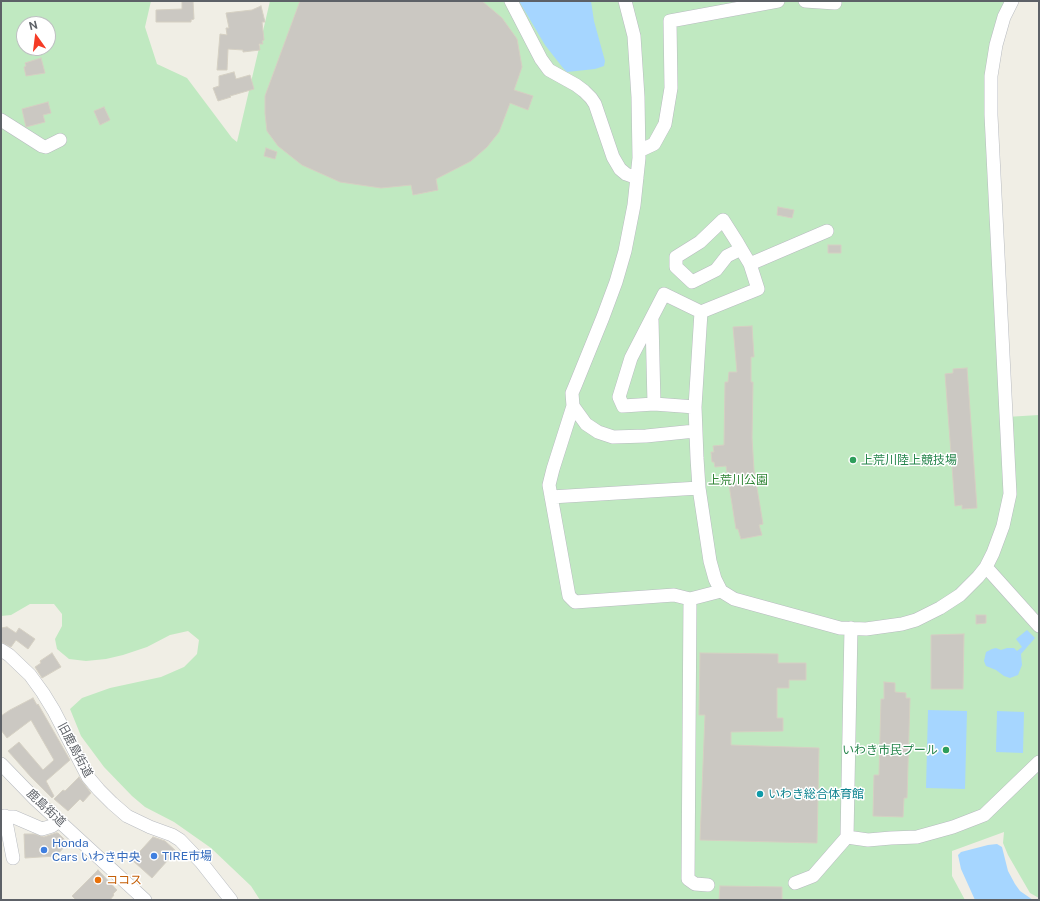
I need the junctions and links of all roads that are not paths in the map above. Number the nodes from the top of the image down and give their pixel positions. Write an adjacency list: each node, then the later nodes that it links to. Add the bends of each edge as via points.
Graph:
1 (511, 1): 10 (street, via 541,59 550,70 580,88 591,98 613,157 620,169)
2 (778, 1): 9 (street, via 670,21 671,88 665,124 654,144)
3 (805, 1): 4 (street, via 835,3)
4 (834, 1)
5 (1012, 1): 22 (street, via 1004,17 990,76 1010,494 1003,526)
6 (629, 2): 9 (street, via 634,36)
7 (1, 120): 8 (street, via 42,146 46,147)
8 (60, 140)
9 (639, 151): 10 (street)
10 (636, 178): 17 (street, via 634,205 625,251 603,318 572,394)
11 (827, 231): 13 (street)
12 (741, 250): 12 (street, via 723,220 700,242 676,257 676,268 692,282 716,270 727,256); 13 (street)
13 (750, 264): 14 (street, via 758,289)
14 (701, 312): 15 (street, via 664,294); 18 (street)
15 (652, 319): 16 (street); 16 (street, via 631,358 619,397 623,406)
16 (654, 404): 18 (street)
17 (572, 406): 19 (street, via 586,424 598,432 613,436 646,436); 21 (street, via 551,475)
18 (695, 407): 19 (street)
19 (695, 431): 20 (street)
20 (699, 488): 21 (street); 23 (street, via 710,561)
21 (551, 497): 24 (street, via 569,596 576,602 674,595)
22 (986, 567): 25 (street); 26 (street, via 960,594 916,620 891,626)
23 (721, 591): 24 (street); 26 (street, via 734,599 840,628)
24 (690, 599): 35 (street, via 688,879 695,884)
25 (1039, 626)
26 (851, 628): 32 (street)
27 (1, 650): 37 (street, 旧鹿島街道, via 30,675 43,693 88,777 112,804 127,816 180,840)
28 (1039, 762): 32 (street, via 978,818 917,837 868,840)
29 (1, 764): 31 (street, 鹿島街道)
30 (3, 817): 31 (street, via 20,818 42,829); 33 (street)
31 (59, 821): 36 (street, 鹿島街道)
32 (847, 837): 34 (street, via 813,876)
33 (13, 858)
34 (795, 883)
35 (708, 885)
36 (145, 900)
37 (231, 900)

